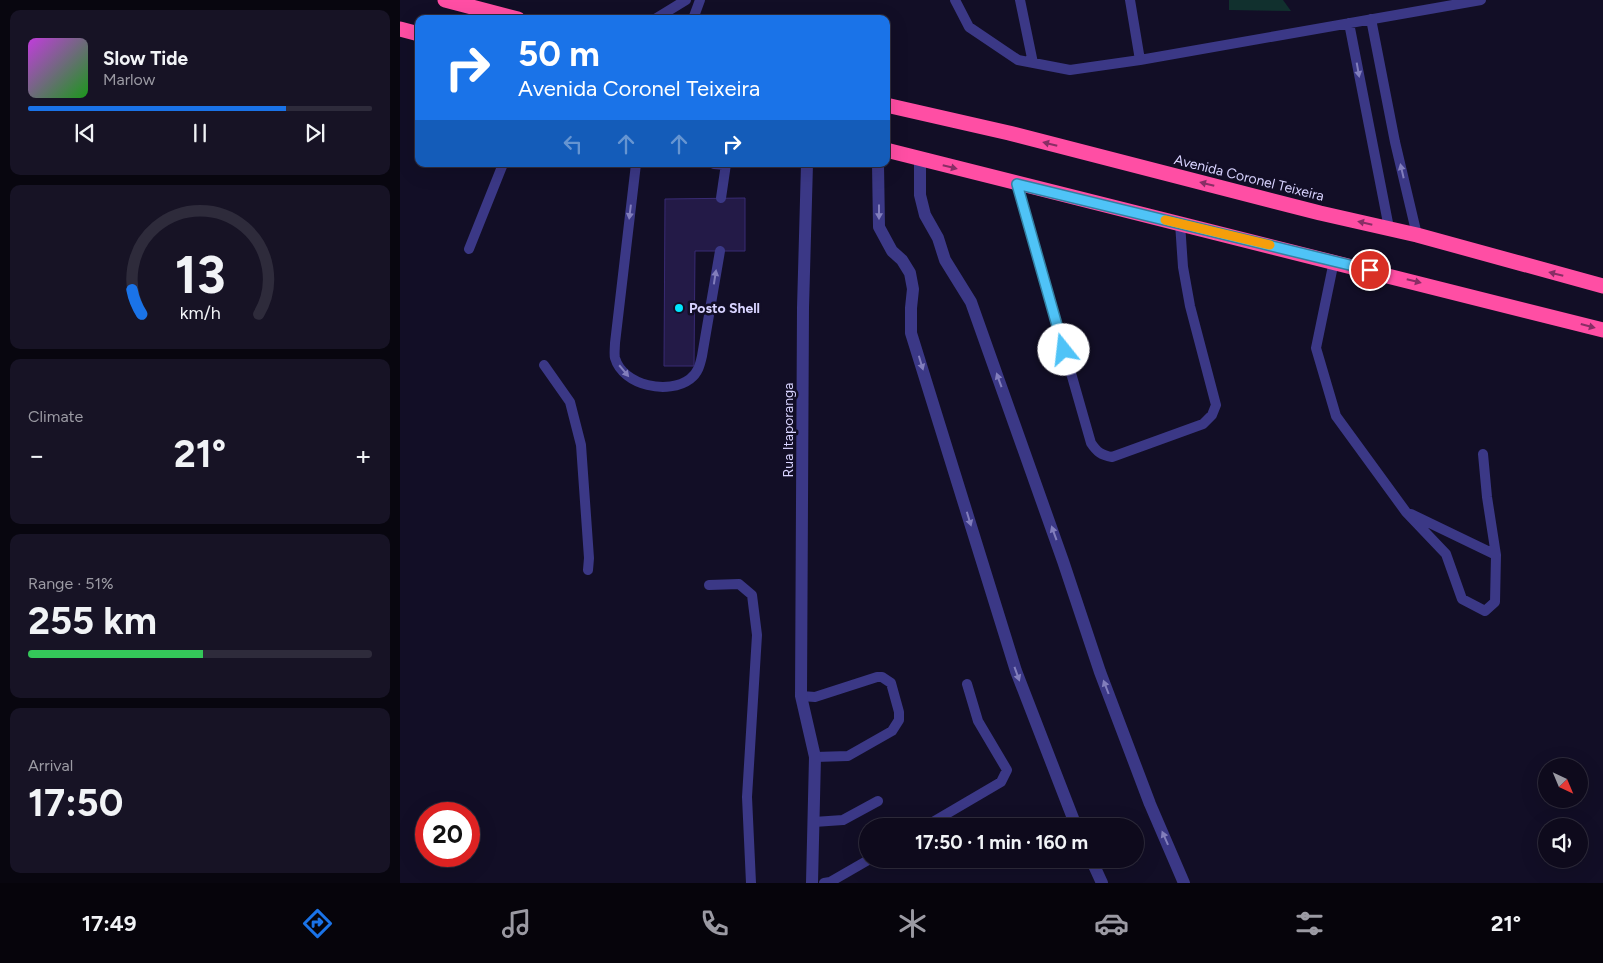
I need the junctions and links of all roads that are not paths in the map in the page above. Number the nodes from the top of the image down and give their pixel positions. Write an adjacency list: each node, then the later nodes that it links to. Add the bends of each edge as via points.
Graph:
1 (445, 0): 8 (highway)
2 (686, 0): 9 (lane)
3 (700, 0): 10 (lane)
4 (955, 0): 16 (lane, via 969,27 1018,60)
5 (1020, 0): 16 (lane)
6 (1130, 0): 15 (lane)
7 (1481, 0): 11 (lane)
8 (503, 15)
9 (662, 15)
10 (694, 15)
11 (1371, 19): 12 (lane); 29 (lane, one-way to 11)
12 (1349, 22): 15 (lane); 28 (lane, one-way to 28)
13 (400, 30): 14 (highway)
14 (415, 33)
15 (1140, 60): 16 (lane, via 1070,70)
16 (1033, 63)
17 (890, 106): 28 (highway, Avenida Coronel Teixeira, one-way to 17)
18 (890, 151): 19 (highway)
19 (920, 159): 25 (highway, one-way to 25); 54 (street, one-way to 19, via 1103,681 971,302 945,260 938,238 925,215 920,195)
20 (502, 167): 30 (lane)
21 (636, 167): 31 (lane, one-way to 31, via 615,343 615,358 621,371 633,381 646,386 680,384 699,370)
22 (726, 167): 26 (lane)
23 (807, 167): 42 (street, Rua Itaporanga)
24 (878, 167): 46 (street, one-way to 46, via 879,227 892,251 910,273 913,289 911,333 1016,670)
25 (1017, 184): 27 (highway); 27 (lane, via 1091,442 1103,456 1112,457 1203,424 1216,405 1190,306)
26 (722, 198)
27 (1180, 223): 32 (highway)
28 (1389, 228): 29 (highway, Avenida Coronel Teixeira)
29 (1417, 235): 33 (highway, Avenida Coronel Teixeira, one-way to 29)
30 (469, 249)
31 (720, 251)
32 (1334, 261): 34 (highway, one-way to 34); 37 (lane, via 1316,348 1333,408)
33 (1603, 286)
34 (1603, 330)
35 (544, 365): 39 (lane, via 570,402 581,445)
36 (1484, 454): 38 (lane)
37 (1406, 512): 38 (lane); 38 (lane, via 1446,554 1462,599 1485,611 1495,602)
38 (1496, 555)
39 (588, 570)
40 (709, 585): 50 (lane, via 739,584 752,595 757,635 747,797)
41 (967, 684): 45 (lane, via 978,721 1007,770 1001,782)
42 (801, 696): 43 (street, Rua Itaporanga); 43 (lane, via 815,697 877,677 891,683 899,712 892,731 848,756)
43 (816, 757): 47 (street, Rua Itaporanga)
44 (878, 801): 47 (lane, via 842,820)
45 (940, 818)
46 (1073, 818)
47 (814, 822): 51 (street, Rua Itaporanga)
48 (859, 865): 52 (lane)
49 (1095, 868): 53 (street)
50 (751, 883)
51 (812, 883)
52 (824, 883)
53 (1102, 883)
54 (1184, 883)

